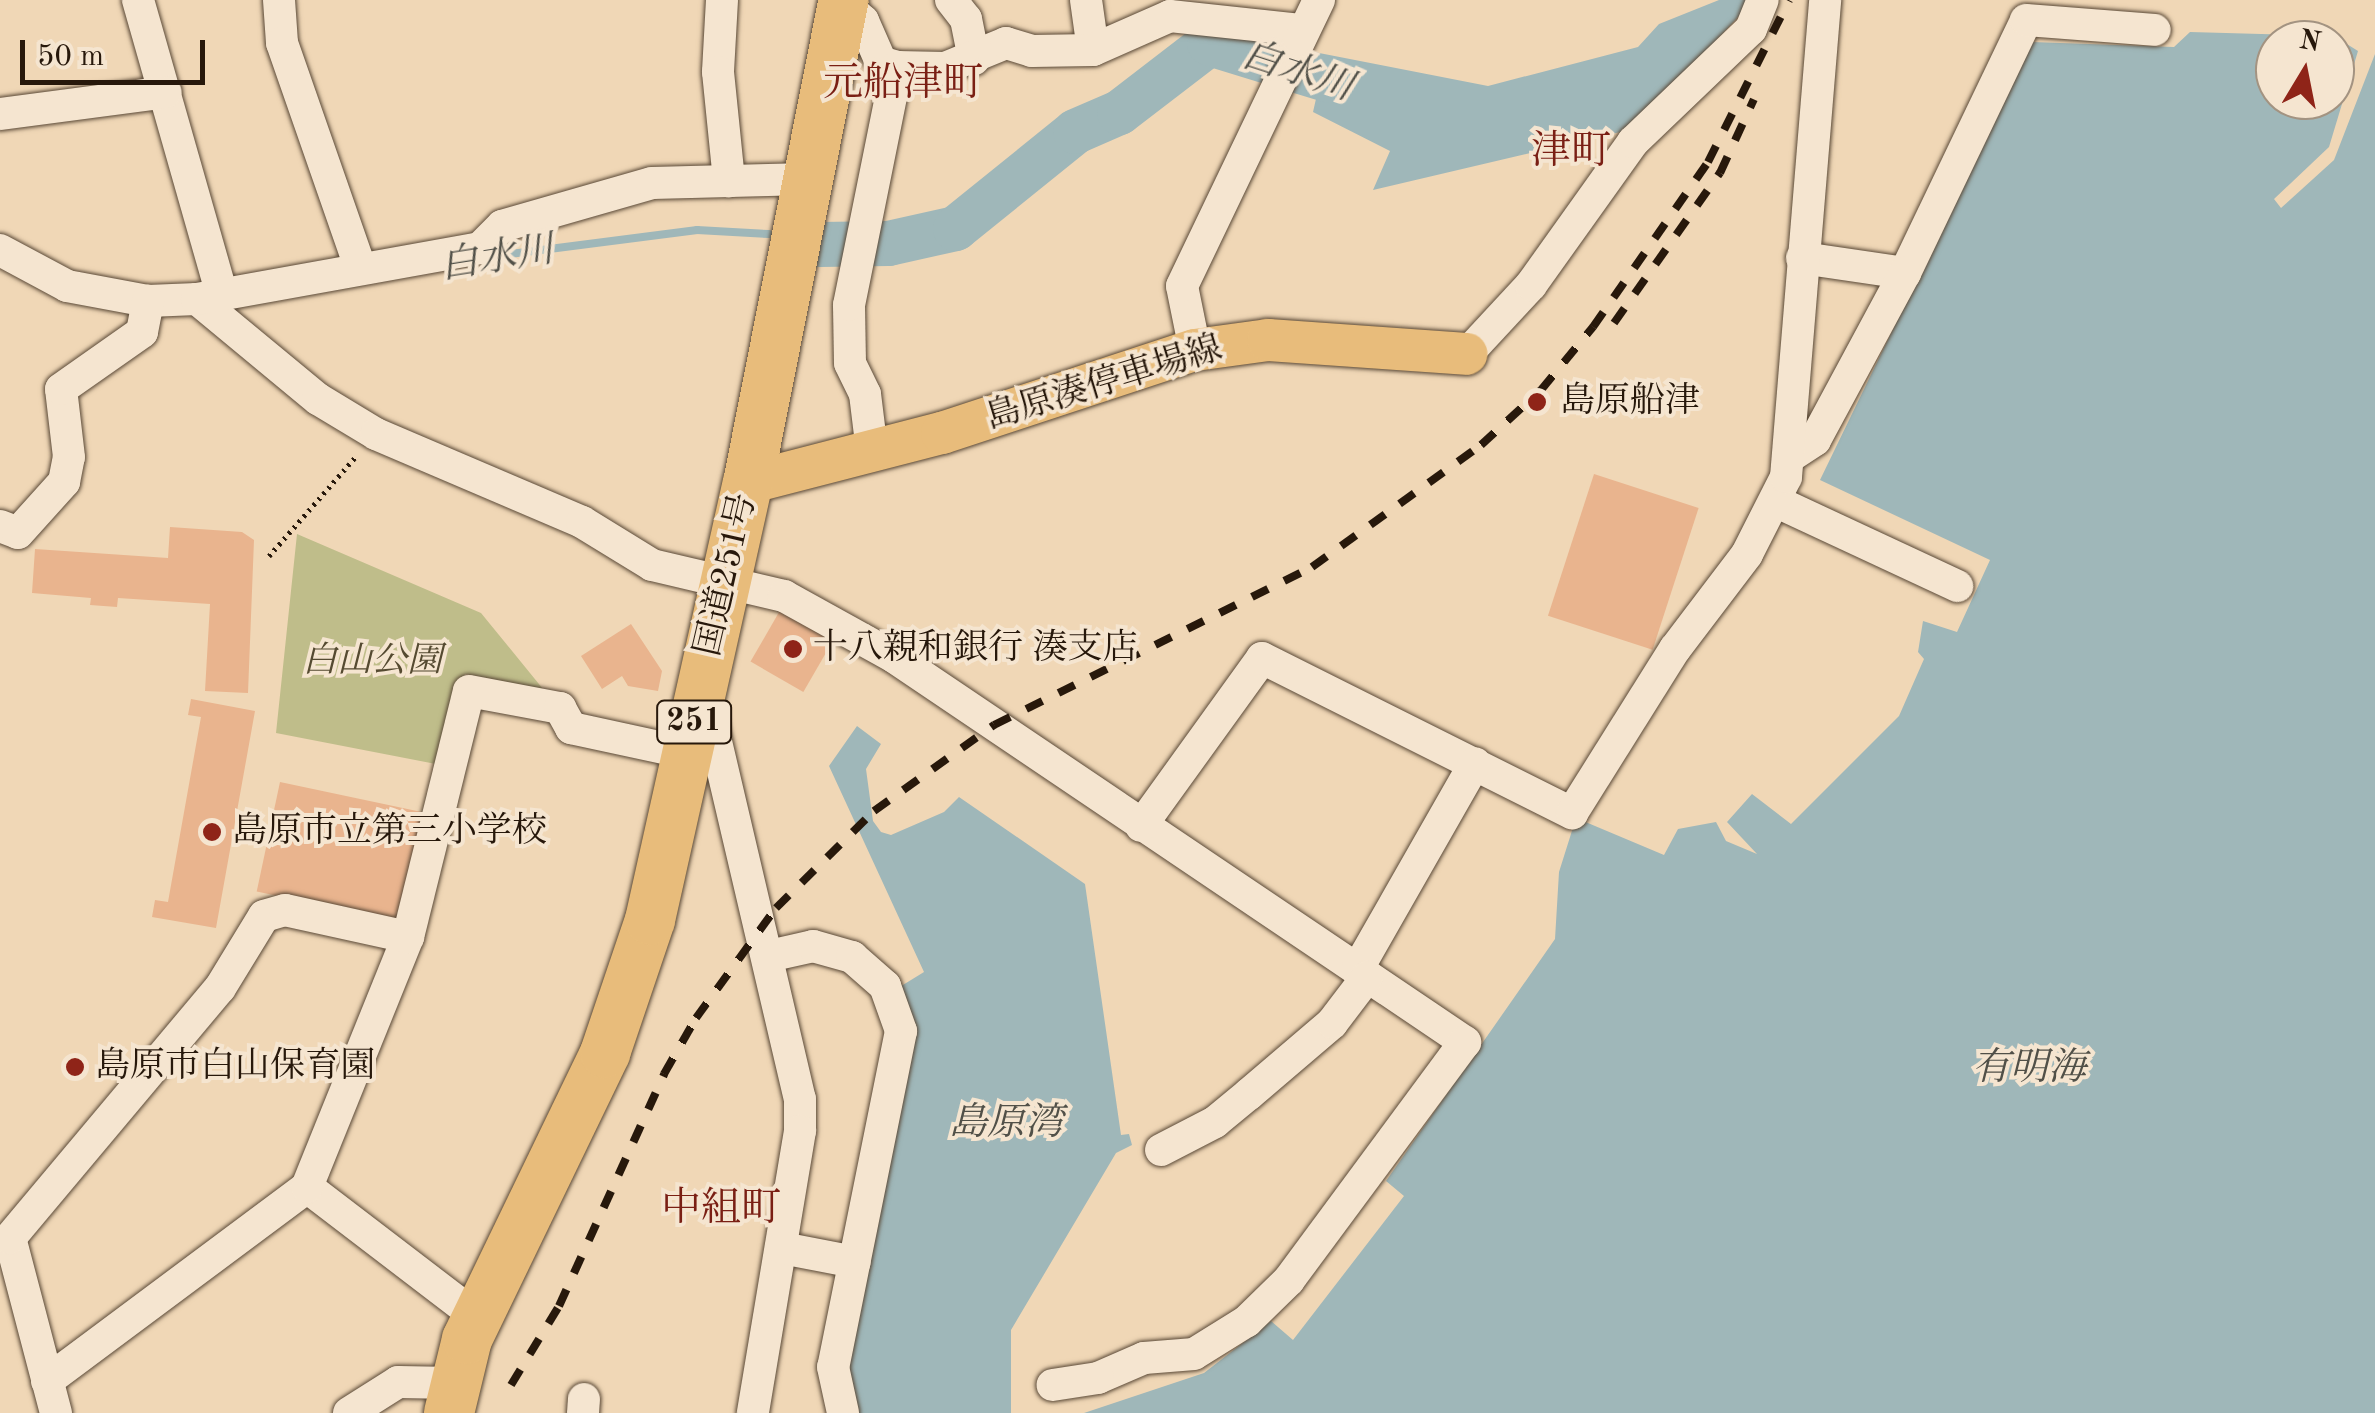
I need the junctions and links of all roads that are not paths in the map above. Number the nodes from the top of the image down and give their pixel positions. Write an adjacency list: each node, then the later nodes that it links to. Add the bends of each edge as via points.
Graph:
1 (138, 0): 16 (street)
2 (722, 0): 19 (street, via 718,72)
3 (952, 0): 14 (street, via 966,19)
4 (1086, 0): 13 (street)
5 (1319, 0): 12 (street)
6 (1763, 0): 27 (street, via 1751,28 1633,142 1531,284)
7 (1825, 0): 21 (street)
8 (288, 1): 22 (street, via 282,43)
9 (844, 2): 15 (street, via 863,20 874,54); 18 (highway, 国道251号 / 251)
10 (1169, 8): 12 (street); 13 (street)
11 (2155, 30): 23 (street, via 2026,20)
12 (1298, 36): 26 (street, via 1182,286)
13 (1093, 50): 14 (street, via 1032,51 1006,43)
14 (974, 59): 15 (street, via 945,68)
15 (897, 68): 28 (street, via 857,247 850,363 865,394)
16 (166, 92): 17 (street); 25 (street)
17 (0, 114)
18 (806, 179): 19 (street); 30 (highway, 国道251号 / 251)
19 (729, 181): 22 (street, via 652,183 502,226 480,248)
20 (0, 250): 24 (street, via 66,286)
21 (1802, 258): 23 (street); 29 (street)
22 (360, 267): 25 (street)
23 (1905, 273): 29 (street, via 1815,440)
24 (148, 301): 25 (street); 32 (street, via 142,332 60,389 69,457 64,482 18,532)
25 (209, 301): 33 (street, via 318,399 376,434 582,522 652,565)
26 (1194, 350): 27 (main road, 島原湊停車場線, via 1268,340); 28 (main road, 島原湊停車場線)
27 (1467, 354)
28 (872, 450): 30 (main road, 島原湊停車場線)
29 (1789, 457): 31 (street)
30 (748, 483): 33 (highway, 国道251号 / 251)
31 (1777, 502): 34 (street); 37 (street, via 1572,813)
32 (0, 526)
33 (726, 582): 35 (highway, 国道251号 / 251); 38 (street, via 784,596 894,657)
34 (1957, 586)
35 (703, 684): 36 (highway, 国道251号 / 251); 40 (street)
36 (688, 753): 39 (street, via 571,728 560,708 469,691); 46 (highway, 国道251号 / 251, via 650,920 604,1053)
37 (1475, 763): 38 (street, via 1262,658); 41 (street)
38 (1140, 826): 41 (street)
39 (408, 936): 43 (street); 47 (street, via 285,910 264,916 220,988 10,1238)
40 (770, 956): 44 (street, via 800,1098); 45 (street, via 814,946 852,956 885,986 902,1032)
41 (1362, 973): 42 (street, via 1332,1023 1215,1122); 48 (street, via 1465,1042 1289,1280 1247,1321 1194,1354 1144,1358 1098,1378)
42 (1161, 1150)
43 (308, 1187): 46 (street); 47 (street)
44 (782, 1248): 45 (street); 52 (street)
45 (856, 1262): 53 (street, via 834,1367)
46 (477, 1317): 49 (highway, 国道251号 / 251)
47 (48, 1381): 50 (street)
48 (1053, 1384)
49 (452, 1398): 51 (street, via 398,1382)
50 (56, 1413)
51 (349, 1413)
52 (752, 1413)
53 (843, 1413)

